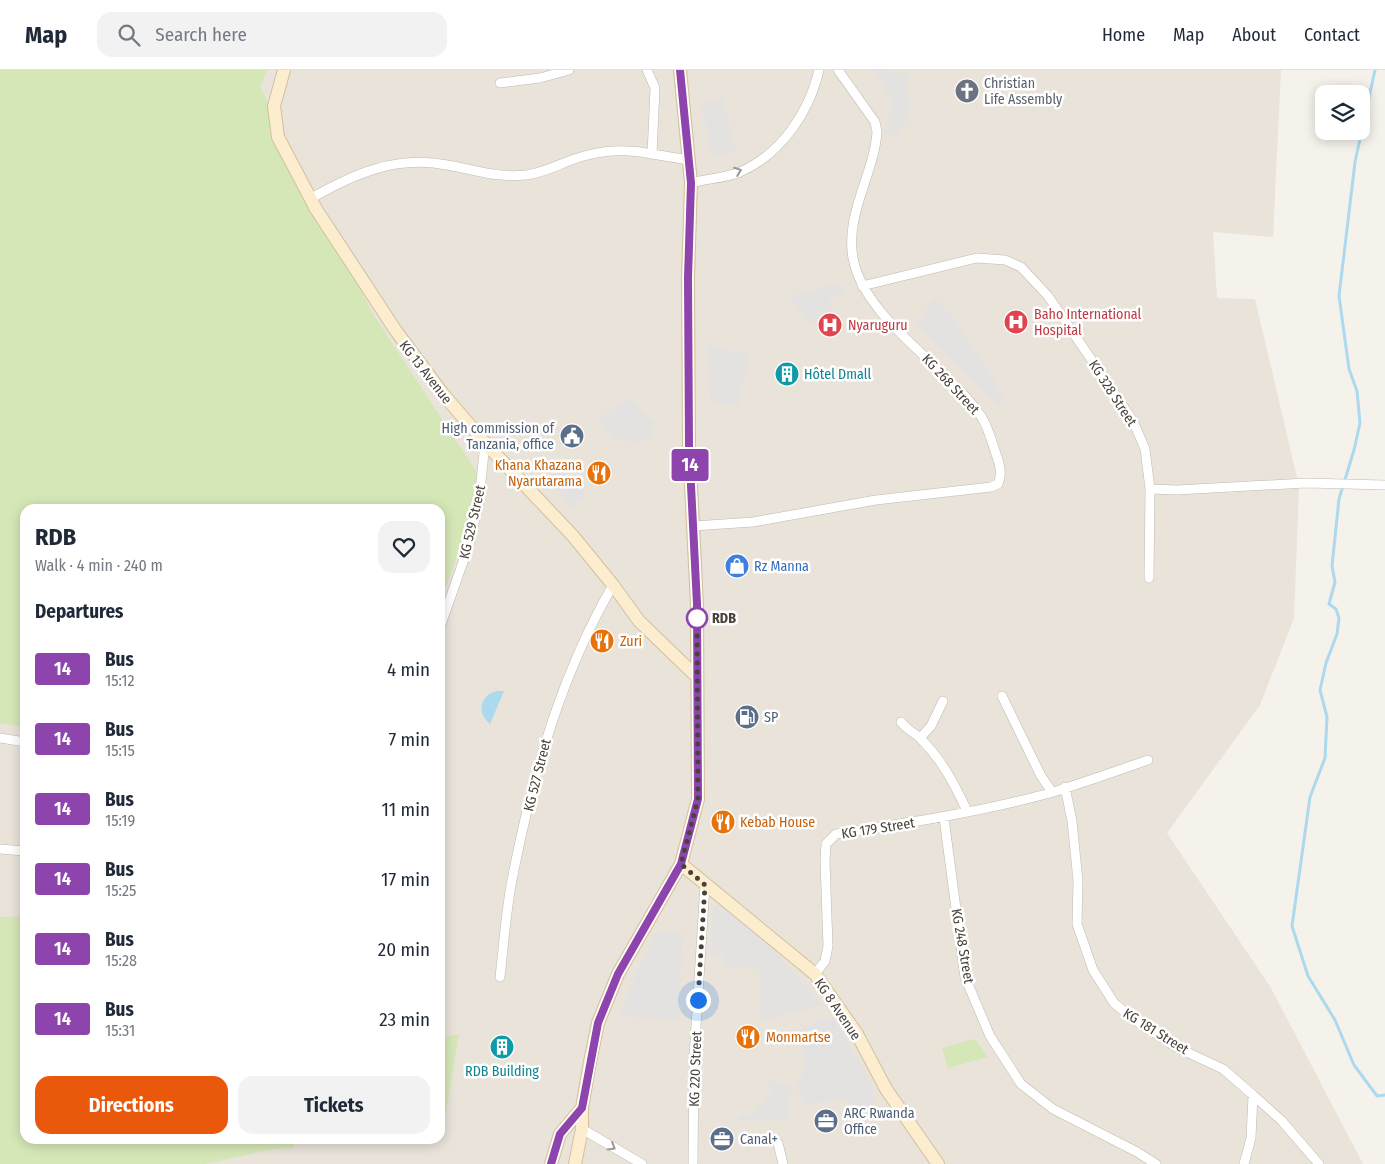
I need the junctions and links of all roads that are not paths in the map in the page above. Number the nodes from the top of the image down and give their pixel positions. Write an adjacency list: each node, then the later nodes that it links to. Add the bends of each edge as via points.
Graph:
1 (284, 70): 11 (main road, KG 13 Avenue, via 274,106 278,137)
2 (569, 70): 7 (street)
3 (647, 70): 8 (street, via 655,88)
4 (680, 70): 9 (main road)
5 (819, 70): 10 (street, one-way to 5, via 739,172 771,154 798,122 815,89)
6 (838, 70): 12 (street, KG 268 Street, via 875,122 877,132 854,222 853,259)
7 (500, 84)
8 (652, 154): 9 (street); 11 (street, via 633,150 610,151 583,156 529,175 505,177 412,162 383,166 359,174)
9 (689, 160): 10 (main road)
10 (691, 183): 16 (main road, via 688,278)
11 (310, 199): 13 (main road, KG 13 Avenue, via 396,332 442,394)
12 (862, 286): 15 (street, KG 328 Street, via 977,258 1006,260 1021,267 1048,296 1133,421 1145,449); 16 (street, KG 268 Street, via 885,317 980,415 988,428 1000,466 1002,476 998,484 992,488 876,500 753,522)
13 (485, 443): 18 (main road, KG 13 Avenue); 19 (street, KG 529 Street, via 479,501 471,538)
14 (1385, 485): 15 (street, via 1306,483)
15 (1150, 489): 17 (street, KG 328 Street)
16 (693, 526): 20 (main road)
17 (1149, 578)
18 (613, 585): 20 (main road, KG 13 Avenue, via 639,621); 37 (street, KG 527 Street, via 562,688 546,738 513,876)
19 (445, 613)
20 (696, 676): 34 (main road, via 698,799)
21 (1002, 696): 29 (street)
22 (943, 701): 25 (street, via 931,726)
23 (900, 722): 25 (street)
24 (0, 738): 26 (street)
25 (920, 738): 30 (street, via 940,762)
26 (20, 741)
27 (1148, 760): 28 (street, KG 179 Street)
28 (1065, 787): 29 (street, KG 179 Street); 38 (street, KG 181 Street, via 1077,873 1077,924 1093,970 1114,1003 1133,1019 1176,1047 1222,1069)
29 (1052, 792): 30 (street, KG 179 Street)
30 (967, 811): 31 (street, KG 179 Street)
31 (944, 818): 36 (street, KG 179 Street, via 836,834 828,840 825,861 828,946 825,960); 48 (street, KG 248 Street, via 966,977 990,1036 1021,1084 1053,1108)
32 (0, 849): 33 (street)
33 (20, 851)
34 (681, 864): 35 (main road, KG 8 Avenue); 39 (main road, via 618,974 598,1023)
35 (705, 885): 36 (main road, KG 8 Avenue); 45 (street, KG 220 Street, via 694,1058)
36 (815, 974): 47 (main road, KG 8 Avenue)
37 (500, 977)
38 (1253, 1095): 49 (street, via 1251,1138); 50 (street, KG 181 Street)
39 (582, 1108): 40 (main road); 42 (main road, via 560,1134)
40 (582, 1129): 43 (main road); 44 (street, one-way to 44)
41 (778, 1143): 46 (street)
42 (551, 1164)
43 (575, 1164)
44 (642, 1164)
45 (693, 1164)
46 (783, 1164)
47 (938, 1164)
48 (1156, 1164)
49 (1244, 1164)
50 (1319, 1164)

